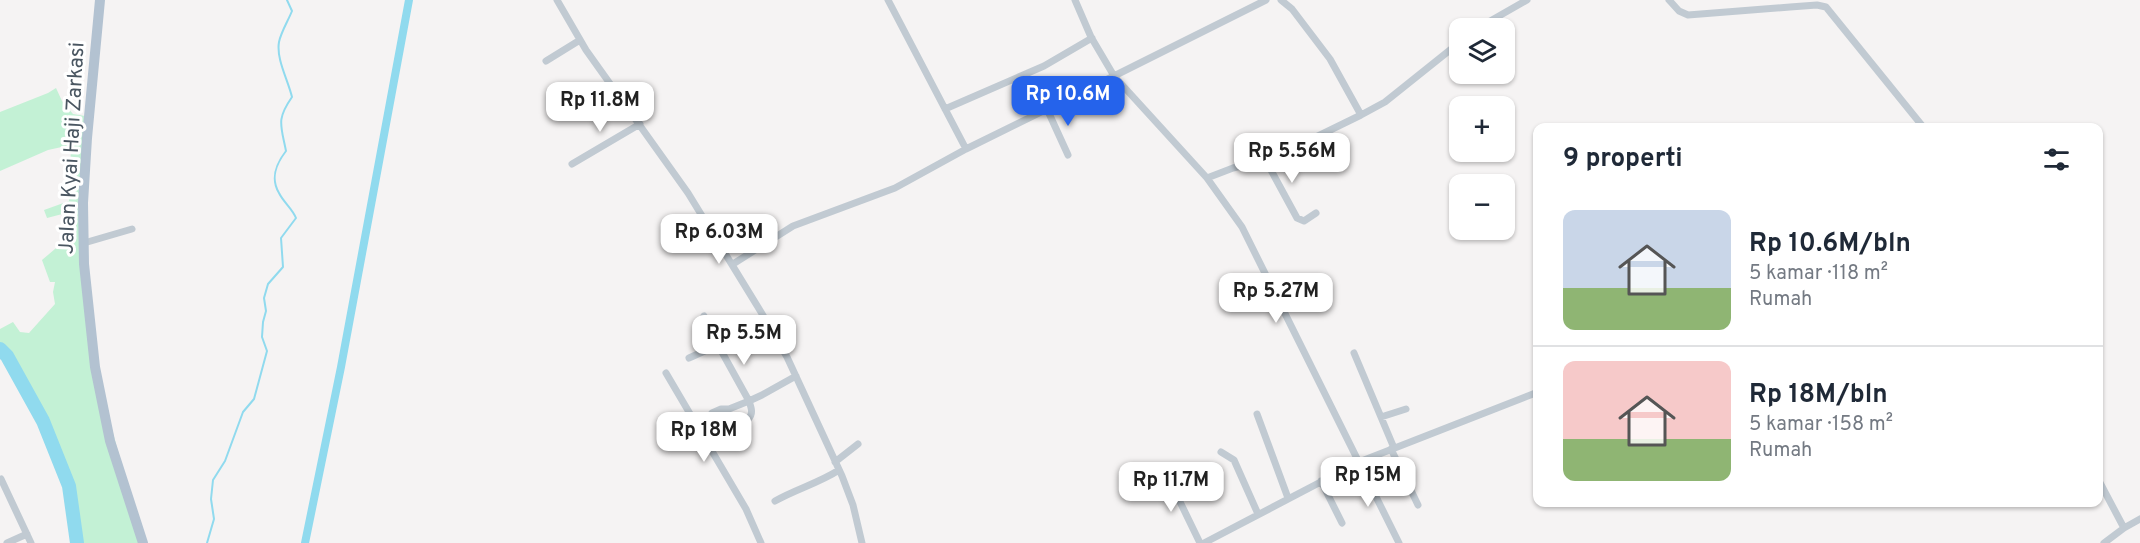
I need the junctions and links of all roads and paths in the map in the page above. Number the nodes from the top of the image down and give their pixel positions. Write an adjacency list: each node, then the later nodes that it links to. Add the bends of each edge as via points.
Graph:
1 (100, 0): 29 (main road, Jalan Kyai Haji Zarkasi, via 87,138)
2 (557, 0): 13 (street)
3 (888, 0): 17 (street)
4 (1075, 0): 12 (street)
5 (1266, 0): 16 (street)
6 (1281, 0): 19 (street, via 1330,59)
7 (1527, 0): 11 (street)
8 (1669, 0): 10 (street, via 1688,15)
9 (1824, 0): 10 (street)
10 (1817, 5): 20 (street, via 1826,7)
11 (1496, 18)
12 (1092, 38): 16 (street); 17 (street, via 1044,66)
13 (580, 40): 15 (street); 21 (street)
14 (1449, 51): 19 (street, via 1385,102)
15 (546, 62)
16 (1114, 76): 18 (street); 26 (street)
17 (945, 109): 22 (street)
18 (1047, 110): 22 (street); 23 (street)
19 (1361, 115): 24 (street)
20 (1920, 123)
21 (640, 124): 25 (street); 30 (street)
22 (966, 149): 30 (street, via 895,188 793,226)
23 (1068, 155)
24 (1266, 161): 26 (street); 27 (street, via 1294,215 1304,220)
25 (572, 164)
26 (1207, 178): 49 (street, via 1242,227)
27 (1316, 213)
28 (132, 229): 29 (street)
29 (84, 243): 65 (main road, Jalan Kyai Haji Zarkasi, via 95,367 110,441)
30 (733, 264): 32 (street)
31 (704, 316): 34 (street)
32 (764, 317): 33 (street); 38 (street)
33 (736, 335)
34 (718, 345): 36 (street); 40 (street)
35 (1354, 353): 44 (street)
36 (689, 358)
37 (666, 373): 66 (street, via 746,509)
38 (796, 376): 40 (street); 50 (street)
39 (1533, 394): 47 (street)
40 (749, 400): 42 (street); 45 (street, via 750,417)
41 (1406, 409): 44 (street)
42 (712, 413)
43 (1257, 414): 55 (street)
44 (1381, 417): 47 (street)
45 (717, 438)
46 (858, 444): 50 (street)
47 (1393, 448): 49 (street); 57 (street)
48 (1221, 452): 58 (street, via 1234,460)
49 (1359, 462): 53 (street); 69 (street)
50 (837, 466): 56 (street, via 822,480); 67 (street, via 853,505)
51 (1165, 471): 68 (street)
52 (1, 479): 62 (street)
53 (1321, 481): 55 (street); 60 (street)
54 (2103, 488): 61 (street)
55 (1288, 498): 58 (street)
56 (775, 501)
57 (1418, 505)
58 (1258, 514): 68 (street)
59 (2140, 519): 61 (street)
60 (1342, 523)
61 (2124, 528): 70 (street)
62 (27, 534): 63 (street); 64 (street)
63 (7, 543)
64 (31, 543)
65 (143, 543)
66 (761, 543)
67 (862, 543)
68 (1202, 543)
69 (1399, 543)
70 (2104, 543)

